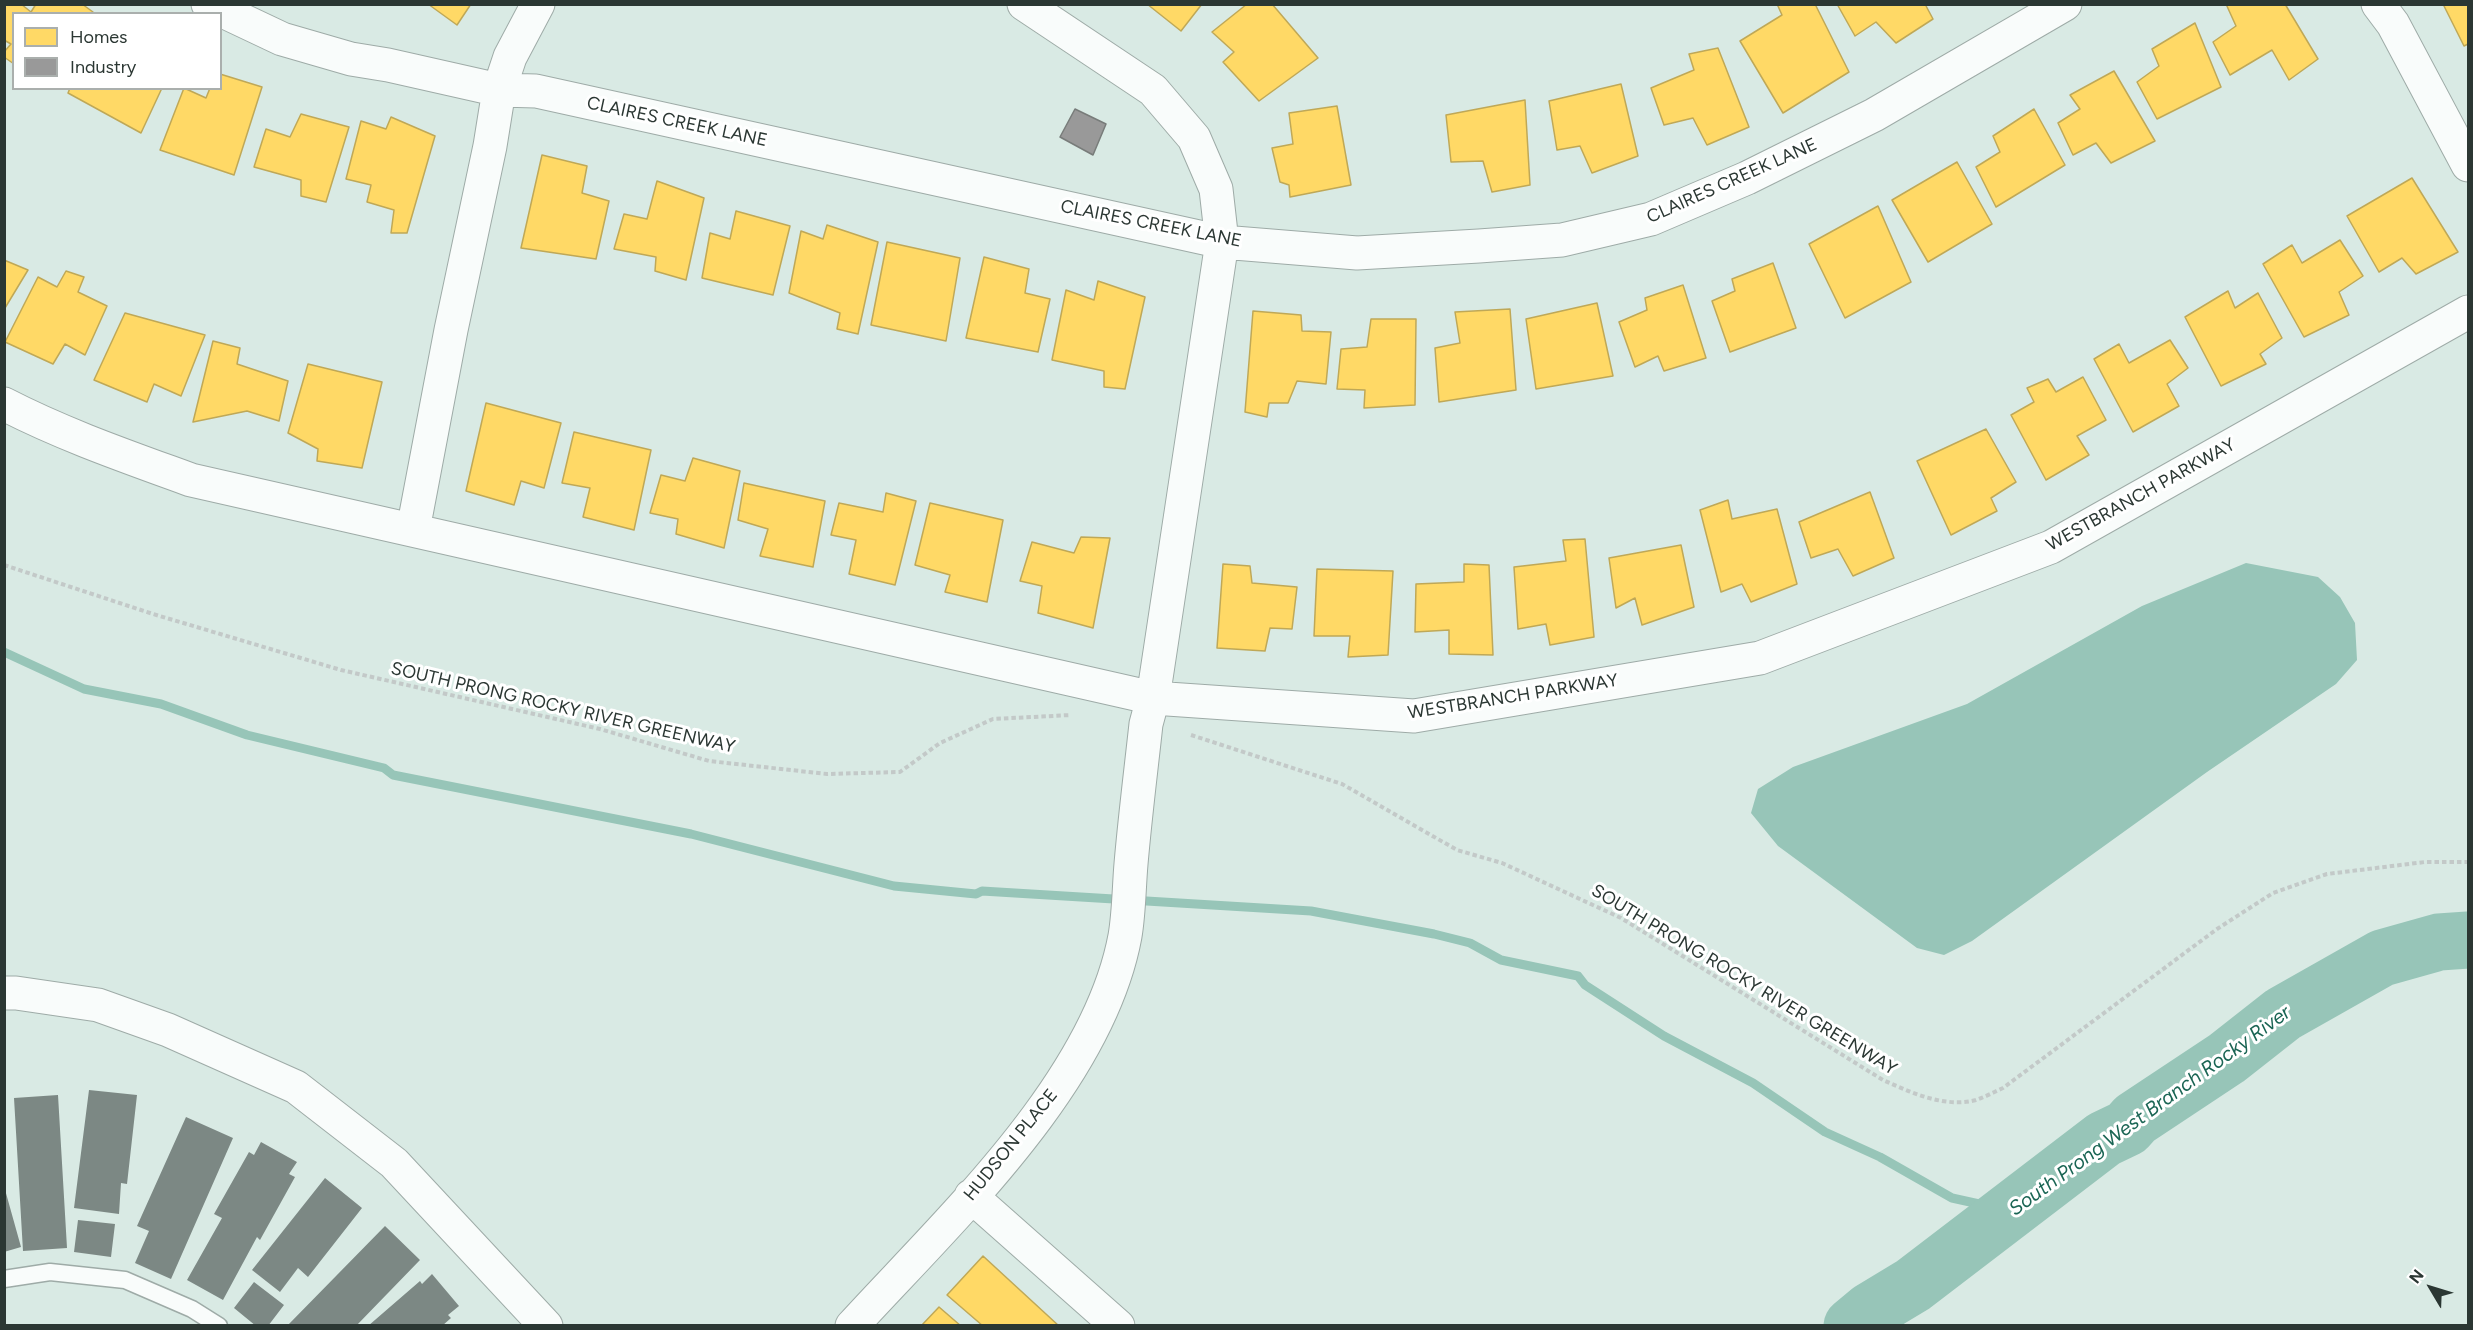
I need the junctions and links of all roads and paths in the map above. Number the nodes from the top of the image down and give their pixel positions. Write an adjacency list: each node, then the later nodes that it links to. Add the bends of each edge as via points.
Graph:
1 (208, 4): 6 (street, CLAIRES CREEK LANE)
2 (538, 4): 7 (street, via 510,57)
3 (1024, 4): 9 (street, via 1153,90 1194,138 1216,189)
4 (2065, 4): 9 (street, CLAIRES CREEK LANE, via 1874,115 1747,178 1651,219 1562,240 1357,253)
5 (2378, 4): 8 (street, via 2393,24)
6 (251, 13): 7 (street, CLAIRES CREEK LANE, via 282,39 351,59)
7 (499, 90): 9 (street, CLAIRES CREEK LANE, via 536,91); 12 (street)
8 (2469, 165)
9 (1222, 242): 14 (street)
10 (2469, 312): 14 (street, WESTBRANCH PARKWAY, via 2051,547 1760,658 1414,716)
11 (4, 404): 12 (street, WESTBRANCH PARKWAY, via 75,437 191,480)
12 (413, 530): 14 (street, WESTBRANCH PARKWAY)
13 (4, 565): 15 (path, SOUTH PRONG ROCKY RIVER GREENWAY, via 341,670 600,729 709,761 827,774 900,772 940,743 993,719)
14 (1149, 711): 16 (path, SOUTH PRONG ROCKY RIVER GREENWAY, via 1184,733 1342,784 1457,850 1502,863 1621,918 1883,1080 1917,1096 1943,1101 1975,1100 2002,1088 2217,929 2273,893 2327,874 2425,862); 18 (street, HUDSON PLACE, via 1125,936 1108,995 1047,1105)
15 (1074, 715)
16 (2469, 862)
17 (4, 993): 21 (street, via 98,1005 168,1030 296,1087 394,1163)
18 (971, 1196): 22 (street, HUDSON PLACE); 23 (street)
19 (4, 1279): 20 (lane, via 50,1272 125,1280 192,1309)
20 (219, 1326)
21 (546, 1326)
22 (852, 1326)
23 (1118, 1326)

